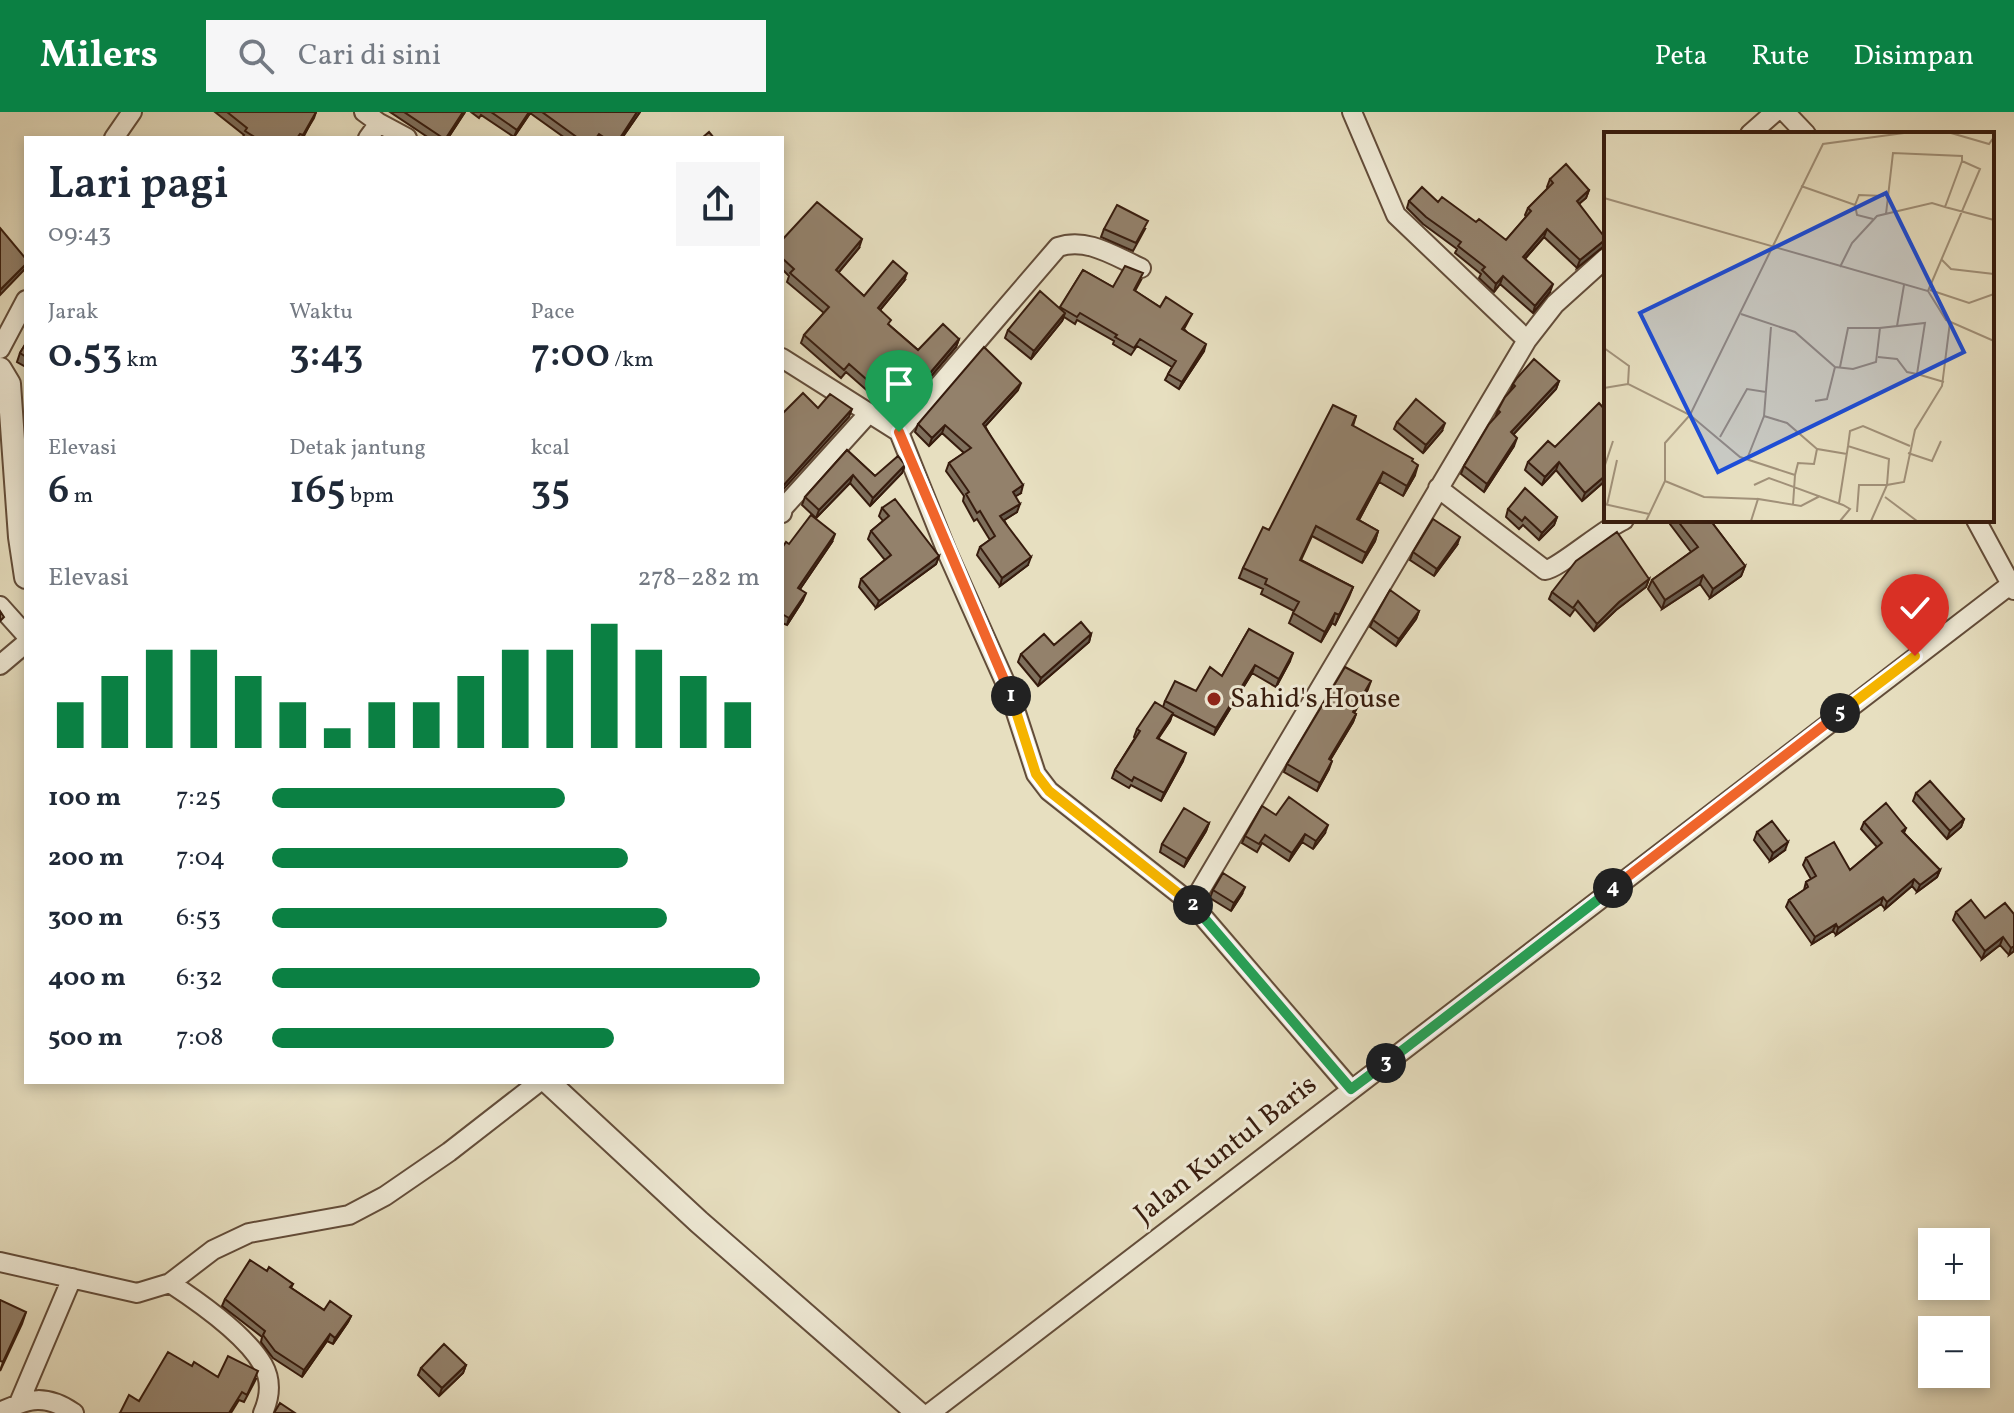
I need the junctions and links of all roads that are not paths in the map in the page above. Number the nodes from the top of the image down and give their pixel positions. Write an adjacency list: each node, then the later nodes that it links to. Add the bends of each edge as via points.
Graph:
1 (132, 112): 8 (street)
2 (1352, 112): 13 (street, via 1396,215)
3 (1775, 112): 6 (street)
4 (1785, 112): 7 (street)
5 (370, 124): 9 (street)
6 (1752, 132)
7 (1804, 132)
8 (115, 136)
9 (402, 136)
10 (1604, 260): 13 (street, via 1555,304)
11 (1141, 268): 18 (street, via 1090,245 1058,247)
12 (24, 304): 14 (street)
13 (1527, 340): 19 (street)
14 (0, 349)
15 (784, 359): 17 (street)
16 (12, 381): 23 (street)
17 (869, 413): 18 (street); 20 (street)
18 (899, 432): 29 (street, via 1009,691 1036,774 1049,791)
19 (1438, 488): 21 (street, via 1545,570 1553,570); 29 (street)
20 (784, 507)
21 (1621, 522)
22 (1977, 522): 24 (street)
23 (24, 564)
24 (2012, 585): 32 (street, Jalan Kuntul Baris)
25 (0, 606): 26 (street)
26 (24, 633)
27 (24, 645): 28 (street)
28 (0, 665)
29 (1192, 904): 32 (street)
30 (536, 1084): 35 (street, via 385,1196 349,1215 249,1233 213,1250)
31 (550, 1084): 40 (street)
32 (1351, 1089): 41 (street, Jalan Kuntul Baris)
33 (0, 1262): 34 (street)
34 (72, 1278): 35 (street, via 137,1293); 36 (street)
35 (170, 1283): 39 (street, via 242,1340 263,1364 270,1387)
36 (19, 1403): 37 (street); 38 (street, via 46,1398)
37 (0, 1412)
38 (74, 1413)
39 (263, 1413)
40 (918, 1413)
41 (930, 1413)

